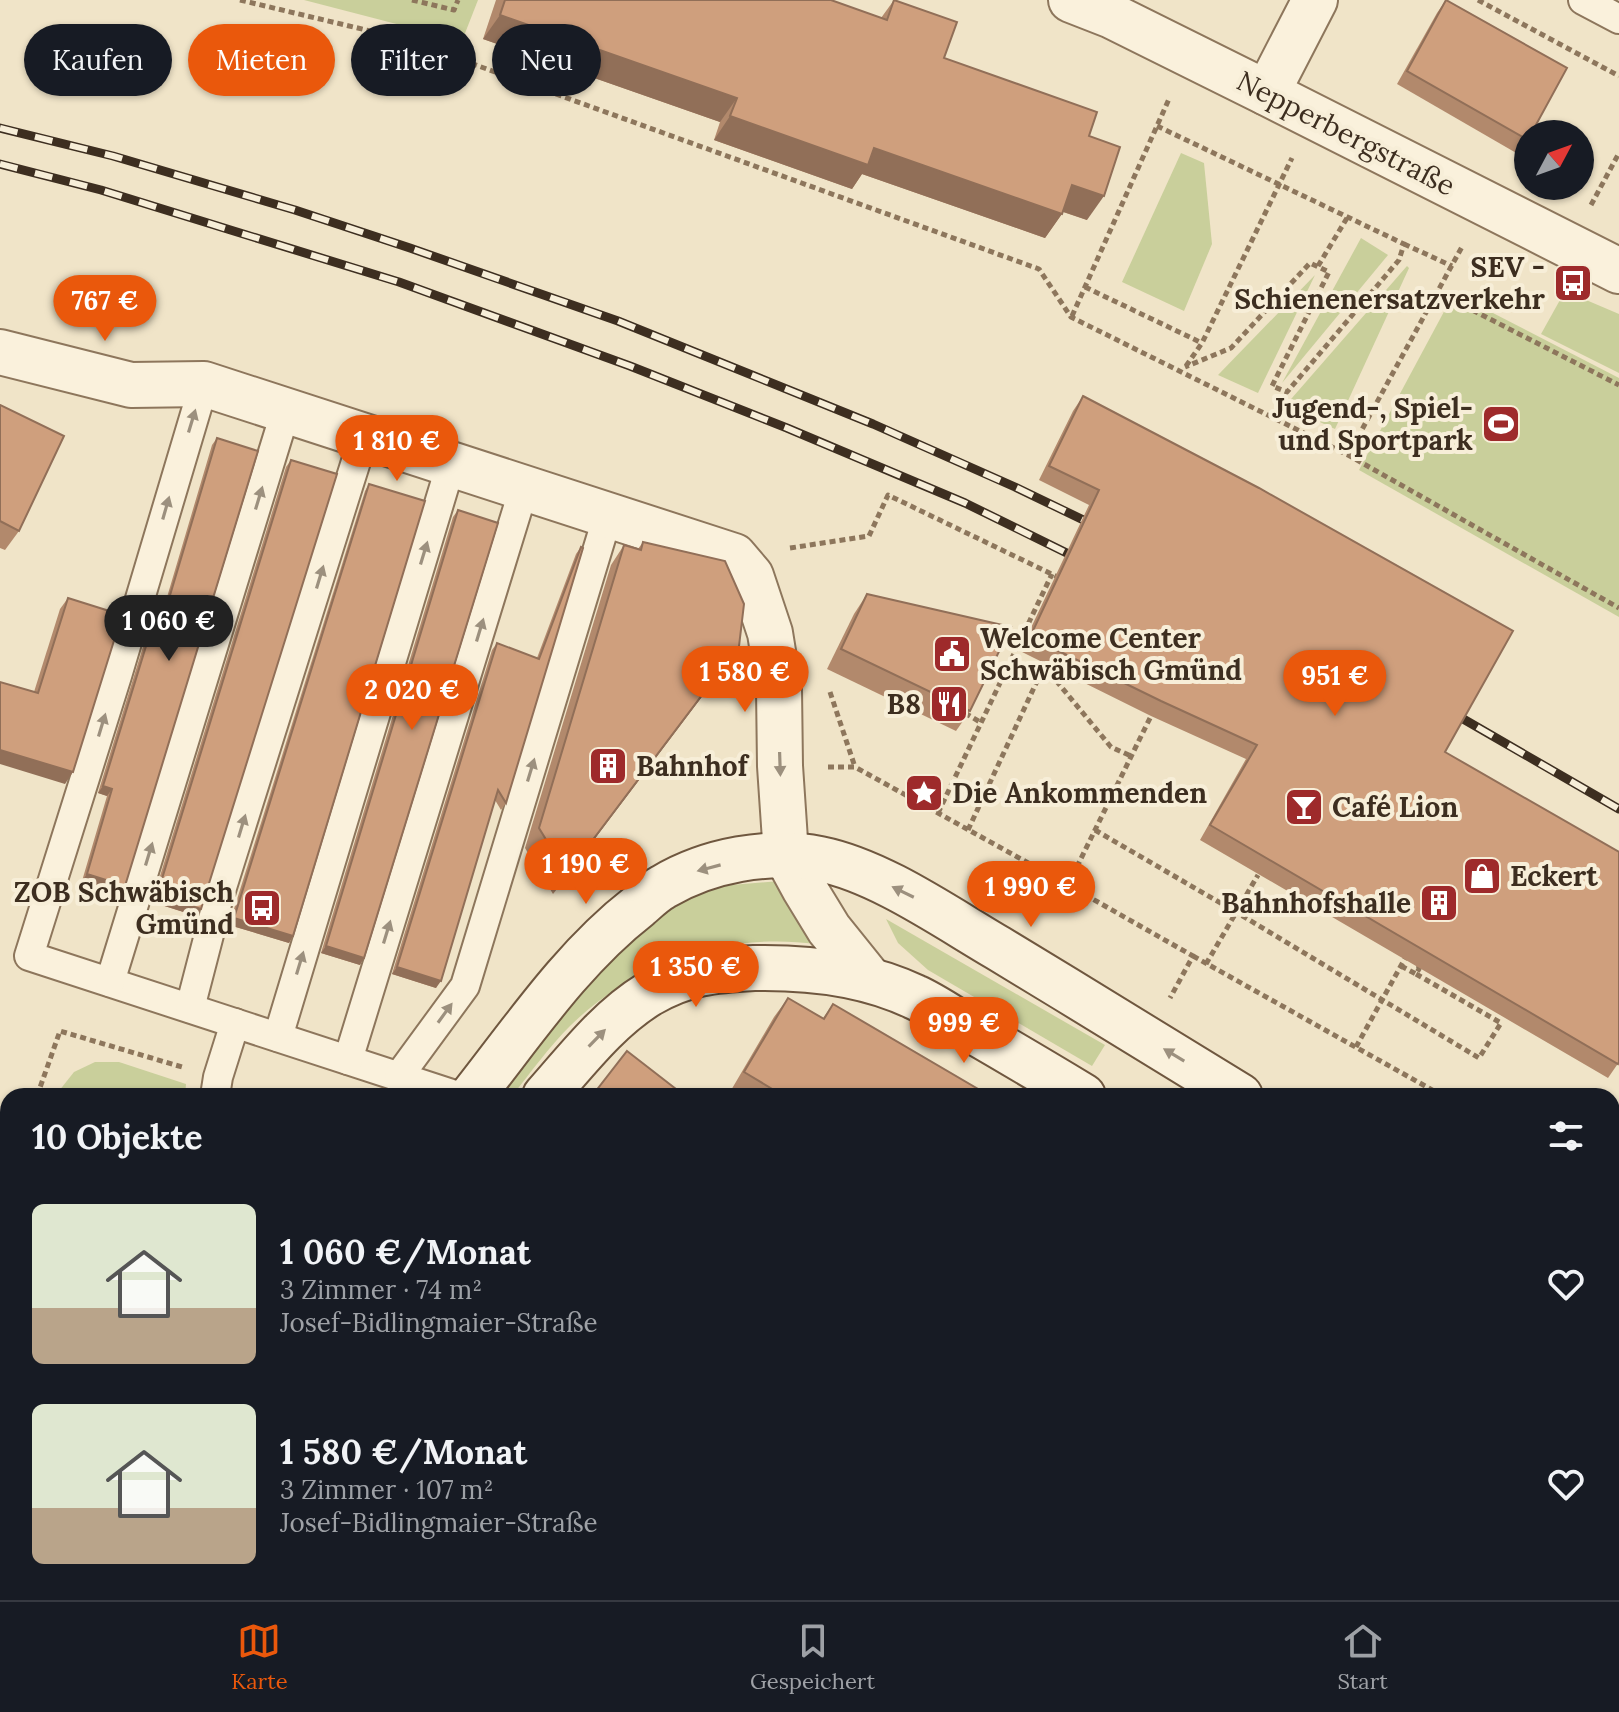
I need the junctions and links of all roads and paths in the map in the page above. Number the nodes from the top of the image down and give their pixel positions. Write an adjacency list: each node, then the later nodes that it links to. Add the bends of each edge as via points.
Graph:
1 (240, 0): 22 (path, via 404,39 1039,269)
2 (412, 0): 3 (path, via 454,10)
3 (458, 0)
4 (1071, 0): 9 (street, Nepperbergstraße)
5 (1315, 0): 11 (street)
6 (1478, 0): 10 (path)
7 (1583, 0): 8 (lane)
8 (1619, 19)
9 (1190, 55): 11 (street, Nepperbergstraße); 12 (path)
10 (1619, 76)
11 (1267, 93): 18 (street, Nepperbergstraße)
12 (1157, 126): 14 (path); 20 (path)
13 (1274, 195): 23 (path)
14 (1347, 218): 15 (path); 16 (path)
15 (1404, 244): 16 (path, via 1399,260 1287,392 1272,386 1329,272); 17 (path)
16 (1318, 266): 23 (path, via 1310,263 1231,348 1185,367)
17 (1452, 266)
18 (1619, 271)
19 (1441, 282): 21 (path)
20 (1085, 287): 22 (path); 23 (path)
21 (1437, 292): 26 (path); 29 (path)
22 (1071, 317): 29 (path)
23 (1202, 343)
24 (0, 352): 25 (street, via 131,385)
25 (204, 384): 27 (street); 54 (lane, one-way to 25, via 29,956)
26 (1619, 385)
27 (286, 410): 28 (street); 54 (lane, one-way to 27)
28 (364, 436): 30 (street); 56 (lane, one-way to 28, via 218,900)
29 (1348, 455): 36 (path)
30 (451, 464): 31 (street); 58 (lane, one-way to 30)
31 (524, 488): 32 (street); 61 (lane, one-way to 31)
32 (608, 515): 41 (street, one-way to 41, via 734,556 751,576 770,633 779,689); 62 (lane, one-way to 32, via 465,986)
33 (846, 540): 34 (path, via 869,536 888,495)
34 (1052, 574): 35 (path); 39 (path)
35 (1065, 580)
36 (1619, 608)
37 (965, 713): 39 (path)
38 (1151, 716): 40 (path)
39 (980, 722): 42 (path)
40 (1131, 756): 43 (path, via 1111,747 1044,666); 44 (path)
41 (780, 766): 42 (path, via 855,767); 45 (street)
42 (938, 813): 43 (path)
43 (968, 830): 47 (path)
44 (1095, 830): 47 (path); 48 (path)
45 (786, 855): 53 (street, via 829,929); 59 (street, one-way to 45, via 909,895 849,867); 66 (street, one-way to 66, via 700,869 662,887 572,968)
46 (1258, 875): 48 (path)
47 (1068, 885): 49 (path)
48 (1236, 912): 50 (path); 55 (path)
49 (1193, 956): 50 (path); 59 (path)
50 (1206, 964): 60 (path)
51 (1401, 966): 52 (path); 52 (path, via 1413,944); 55 (path)
52 (1416, 974): 55 (path, via 1501,1023 1479,1058)
53 (870, 980): 67 (street, one-way to 53, via 627,1009 681,978 716,970 773,968 820,969); 68 (street, via 915,997)
54 (110, 982): 56 (lane)
55 (1382, 999): 60 (path)
56 (190, 1008): 57 (lane)
57 (235, 1023): 58 (lane); 63 (lane)
58 (278, 1037): 61 (lane)
59 (1147, 1039): 69 (street, one-way to 59)
60 (1356, 1047): 70 (path)
61 (348, 1060): 62 (lane)
62 (399, 1076): 65 (lane)
63 (217, 1087): 64 (path, via 60,1031)
64 (40, 1088)
65 (434, 1088)
66 (478, 1088)
67 (552, 1088)
68 (1069, 1088)
69 (1227, 1088)
70 (1429, 1088)

